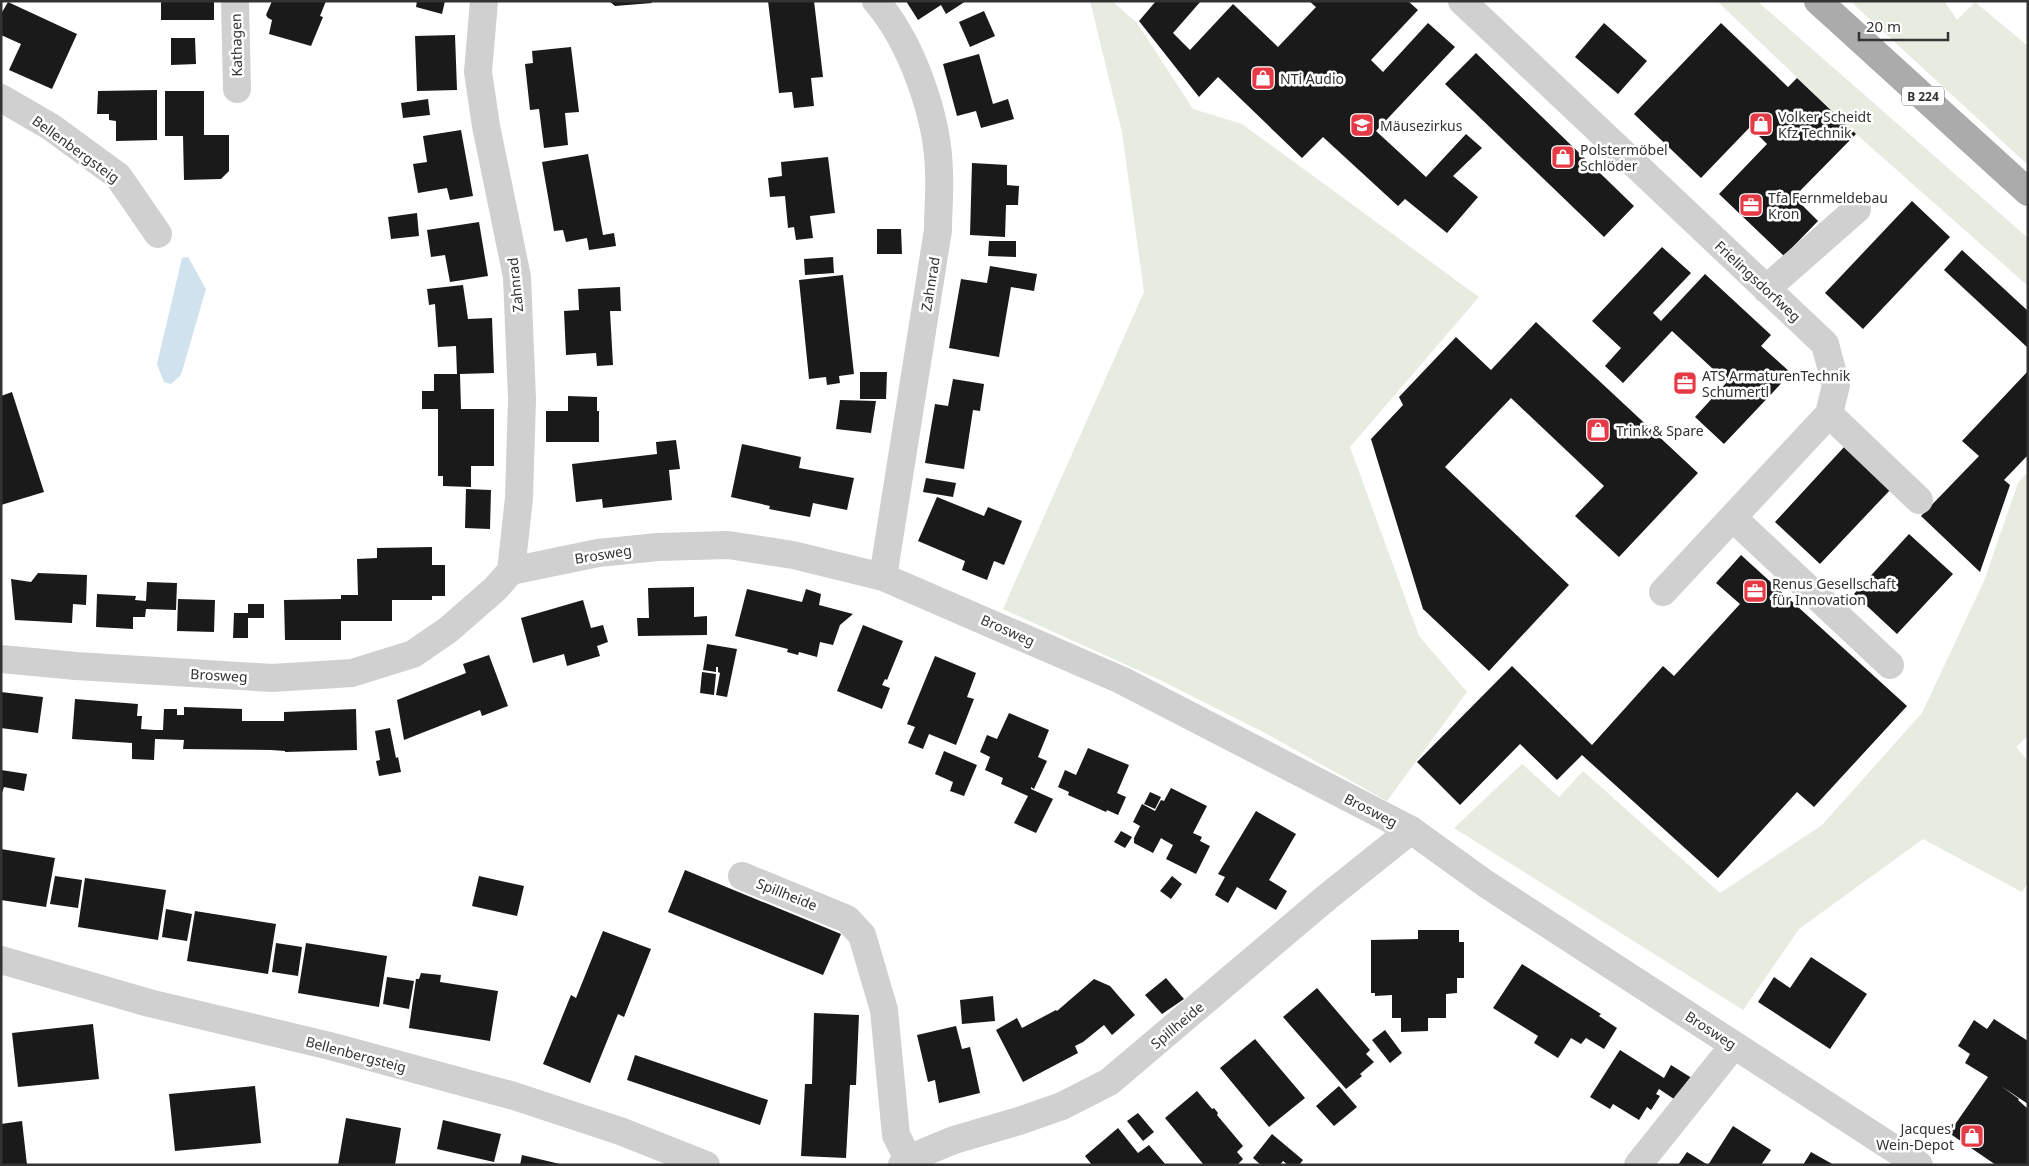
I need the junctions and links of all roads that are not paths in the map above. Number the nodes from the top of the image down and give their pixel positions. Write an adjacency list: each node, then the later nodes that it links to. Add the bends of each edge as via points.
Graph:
1 (235, 1): 6 (street, Kathagen)
2 (484, 1): 15 (street, Zahnrad, via 478,72 517,287 522,399 519,498)
3 (876, 1): 16 (street, Zahnrad, via 908,52 935,134 940,172 938,230)
4 (1462, 1): 11 (street, Frielingsdorfweg)
5 (1818, 1): 8 (main road, B 224)
6 (237, 90)
7 (1, 98): 10 (street, Bellenbergsteig, via 51,127 118,176)
8 (2028, 192)
9 (1857, 209): 11 (street)
10 (158, 234)
11 (1766, 289): 12 (street, Frielingsdorfweg, via 1825,344 1836,385)
12 (1829, 414): 13 (street); 14 (street, Frielingsdorfweg)
13 (1919, 500)
14 (1733, 518): 17 (street, Frielingsdorfweg); 19 (street)
15 (511, 571): 16 (street, Brosweg, via 598,553 658,546 728,545 793,555); 18 (street, Brosweg, via 448,630 413,654 352,673 272,678)
16 (883, 577): 20 (street, Brosweg, via 1121,680)
17 (1663, 592)
18 (1, 658)
19 (1890, 665)
20 (1411, 830): 23 (street, Brosweg, via 1486,884); 24 (street, Spillheide, via 1109,1082 1062,1106 954,1140)
21 (742, 876): 24 (street, Spillheide, via 847,919 862,935 884,1010 896,1135)
22 (1, 960): 25 (street, Bellenbergsteig, via 149,1003 330,1046 514,1096 620,1131)
23 (1734, 1045): 26 (street); 27 (street, Brosweg)
24 (905, 1162)
25 (706, 1165)
26 (1638, 1165)
27 (1919, 1165)

